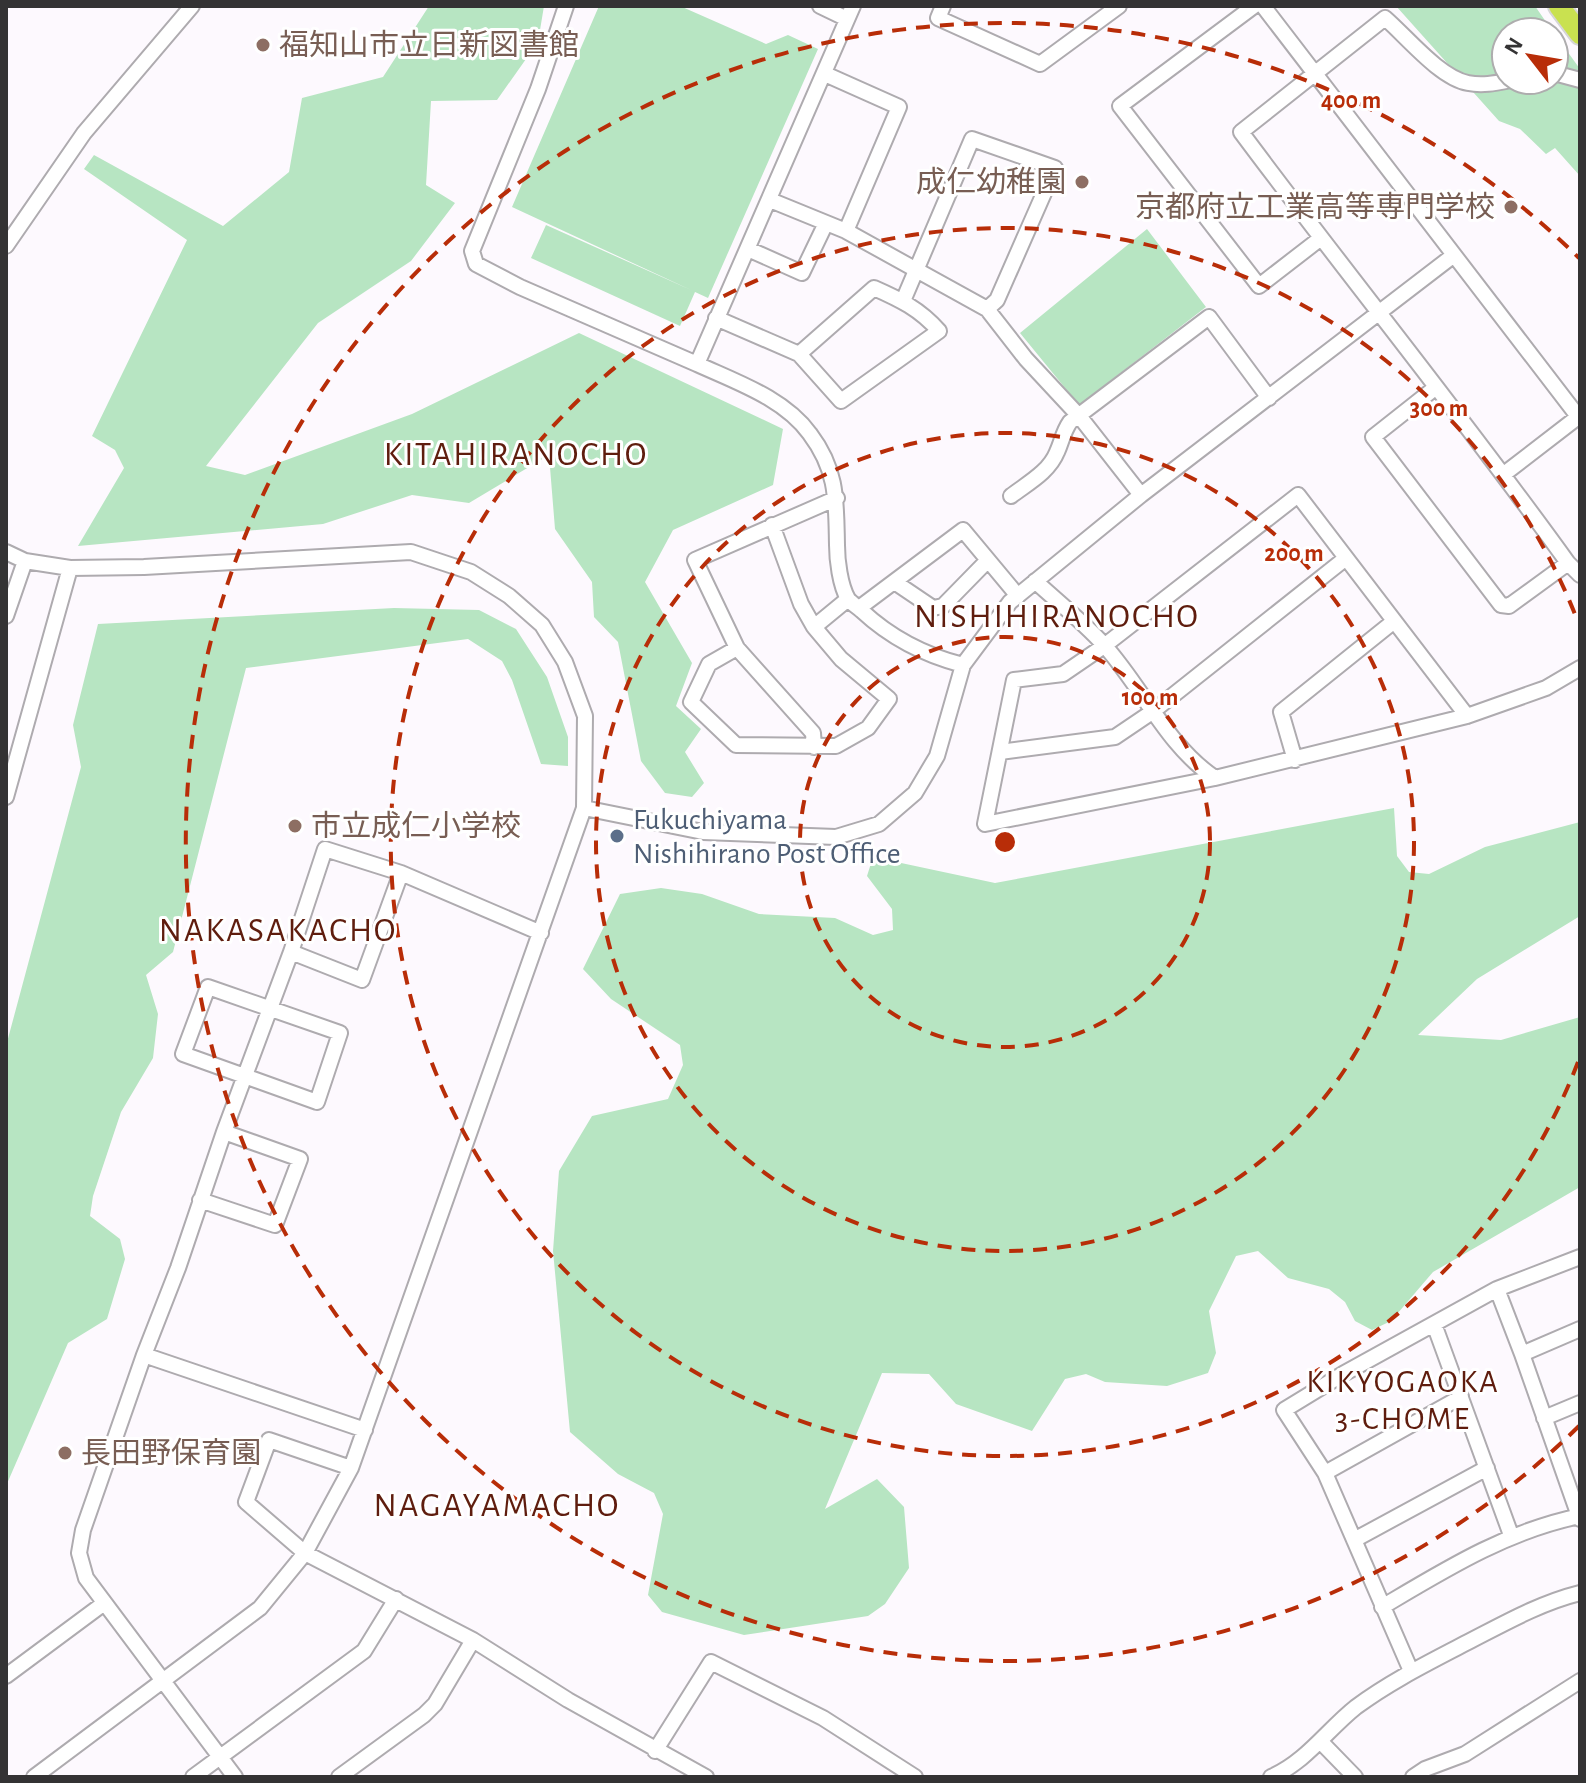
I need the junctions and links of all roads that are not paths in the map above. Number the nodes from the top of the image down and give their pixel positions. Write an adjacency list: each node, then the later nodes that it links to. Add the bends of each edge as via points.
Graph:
1 (192, 6): 19 (street, via 84,133)
2 (566, 6): 28 (street, via 472,251 476,264)
3 (820, 6): 9 (street)
4 (943, 6): 5 (street, via 938,18 1040,64)
5 (1119, 6)
6 (1254, 6): 18 (street, via 1120,106 1259,286)
7 (1263, 6): 12 (street)
8 (1559, 6): 11 (highway)
9 (850, 12): 13 (street)
10 (1381, 12): 12 (street); 14 (street, via 1448,75 1465,83)
11 (1580, 34)
12 (1315, 72): 18 (street, via 1241,132); 21 (street)
13 (825, 74): 15 (street); 17 (street, via 899,107)
14 (1490, 84)
15 (770, 200): 16 (street); 20 (street)
16 (826, 223): 17 (street); 20 (street, via 802,273)
17 (846, 231): 22 (street)
18 (1321, 238): 25 (street)
19 (6, 246)
20 (748, 249): 26 (street)
21 (1454, 255): 25 (street); 32 (street)
22 (917, 269): 23 (street); 24 (street); 24 (street, via 972,139 1055,168 997,300)
23 (903, 301): 27 (street, via 874,288); 27 (street, via 939,331 841,401)
24 (987, 309): 31 (street)
25 (1379, 313): 29 (street); 30 (street)
26 (716, 318): 27 (street); 28 (street)
27 (799, 354)
28 (697, 364): 36 (street, via 789,412 826,461)
29 (1435, 388): 33 (street); 42 (street, via 1373,437 1501,605 1509,606)
30 (1269, 398): 31 (street, via 1209,317); 34 (street)
31 (1080, 417): 34 (street); 35 (street, via 1070,422 1046,470)
32 (1579, 418): 33 (street)
33 (1504, 474): 42 (street)
34 (1141, 495): 45 (street)
35 (1011, 496)
36 (837, 498): 37 (street); 48 (street, via 837,548)
37 (772, 525): 51 (street); 53 (street, via 695,560)
38 (6, 552): 41 (street)
39 (1346, 558): 50 (street); 52 (street, via 1298,495); 56 (street)
40 (988, 560): 46 (street, via 943,606 933,608); 46 (street, via 963,530); 47 (street)
41 (25, 561): 43 (street); 49 (street)
42 (1568, 563): 44 (street)
43 (70, 568): 62 (street); 63 (street, via 411,552 471,572 542,625 565,662 585,716)
44 (1580, 575)
45 (1035, 581): 47 (street); 52 (street)
46 (896, 583): 48 (street)
47 (1018, 596): 54 (street)
48 (853, 604): 51 (street); 54 (street, via 903,643)
49 (6, 616)
50 (1393, 622): 57 (street); 60 (street, via 1281,712)
51 (814, 627): 58 (street, via 841,659 889,699 868,728 836,746)
52 (1104, 646): 56 (street); 59 (street, via 1063,674 1014,680)
53 (737, 648): 58 (street, via 813,733); 58 (street, via 709,664 691,702 736,745)
54 (963, 665): 63 (street, via 937,756 915,793 879,824 836,837 703,832)
55 (1580, 668): 57 (street, via 1546,688)
56 (1152, 712): 59 (street, via 1115,737); 61 (street, via 1196,765)
57 (1467, 716): 60 (street)
58 (814, 747)
59 (1000, 752): 61 (street, via 985,824)
60 (1295, 760): 61 (street)
61 (1215, 778)
62 (6, 797)
63 (584, 808): 65 (street)
64 (401, 873): 65 (street); 66 (street, via 325,849); 66 (street, via 362,980)
65 (541, 933): 80 (street)
66 (291, 952): 67 (street)
67 (270, 1007): 68 (street); 68 (street, via 208,987 183,1054); 68 (street, via 340,1033 317,1102)
68 (245, 1077): 69 (street)
69 (224, 1132): 70 (street); 70 (street, via 300,1159 275,1225)
70 (200, 1200): 76 (street)
71 (1580, 1257): 72 (street)
72 (1497, 1289): 73 (street); 75 (street)
73 (1434, 1324): 77 (street); 83 (street, via 1284,1410)
74 (1580, 1329): 75 (street)
75 (1522, 1354): 79 (street)
76 (144, 1355): 80 (street); 91 (street, via 79,1553 86,1578)
77 (1461, 1397): 82 (street); 83 (street)
78 (1580, 1403): 79 (street)
79 (1544, 1418): 84 (street)
80 (365, 1430): 81 (street)
81 (351, 1468): 88 (street); 88 (street, via 269,1440 246,1502)
82 (1487, 1468): 86 (street); 87 (street)
83 (1325, 1473): 87 (street)
84 (1573, 1477): 85 (street)
85 (1580, 1517): 86 (street)
86 (1511, 1535): 92 (street)
87 (1354, 1540): 92 (street)
88 (305, 1553): 90 (street); 96 (street, via 260,1608)
89 (1580, 1593): 94 (street, via 1536,1607)
90 (396, 1599): 93 (street); 100 (street, via 364,1651)
91 (103, 1604): 95 (street); 96 (street)
92 (1382, 1607): 94 (street)
93 (473, 1640): 99 (street); 105 (street, via 435,1704)
94 (1411, 1671): 98 (street, via 1347,1715)
95 (6, 1676)
96 (164, 1679): 100 (street); 102 (street)
97 (1580, 1681): 101 (street, via 1465,1754)
98 (1321, 1742): 108 (street); 109 (street)
99 (655, 1751): 106 (street); 107 (street, via 711,1662 823,1718)
100 (220, 1757): 103 (street); 104 (street)
101 (1422, 1774)
102 (34, 1777)
103 (193, 1777)
104 (235, 1777)
105 (339, 1777)
106 (706, 1777)
107 (915, 1777)
108 (1271, 1777)
109 (1355, 1777)

